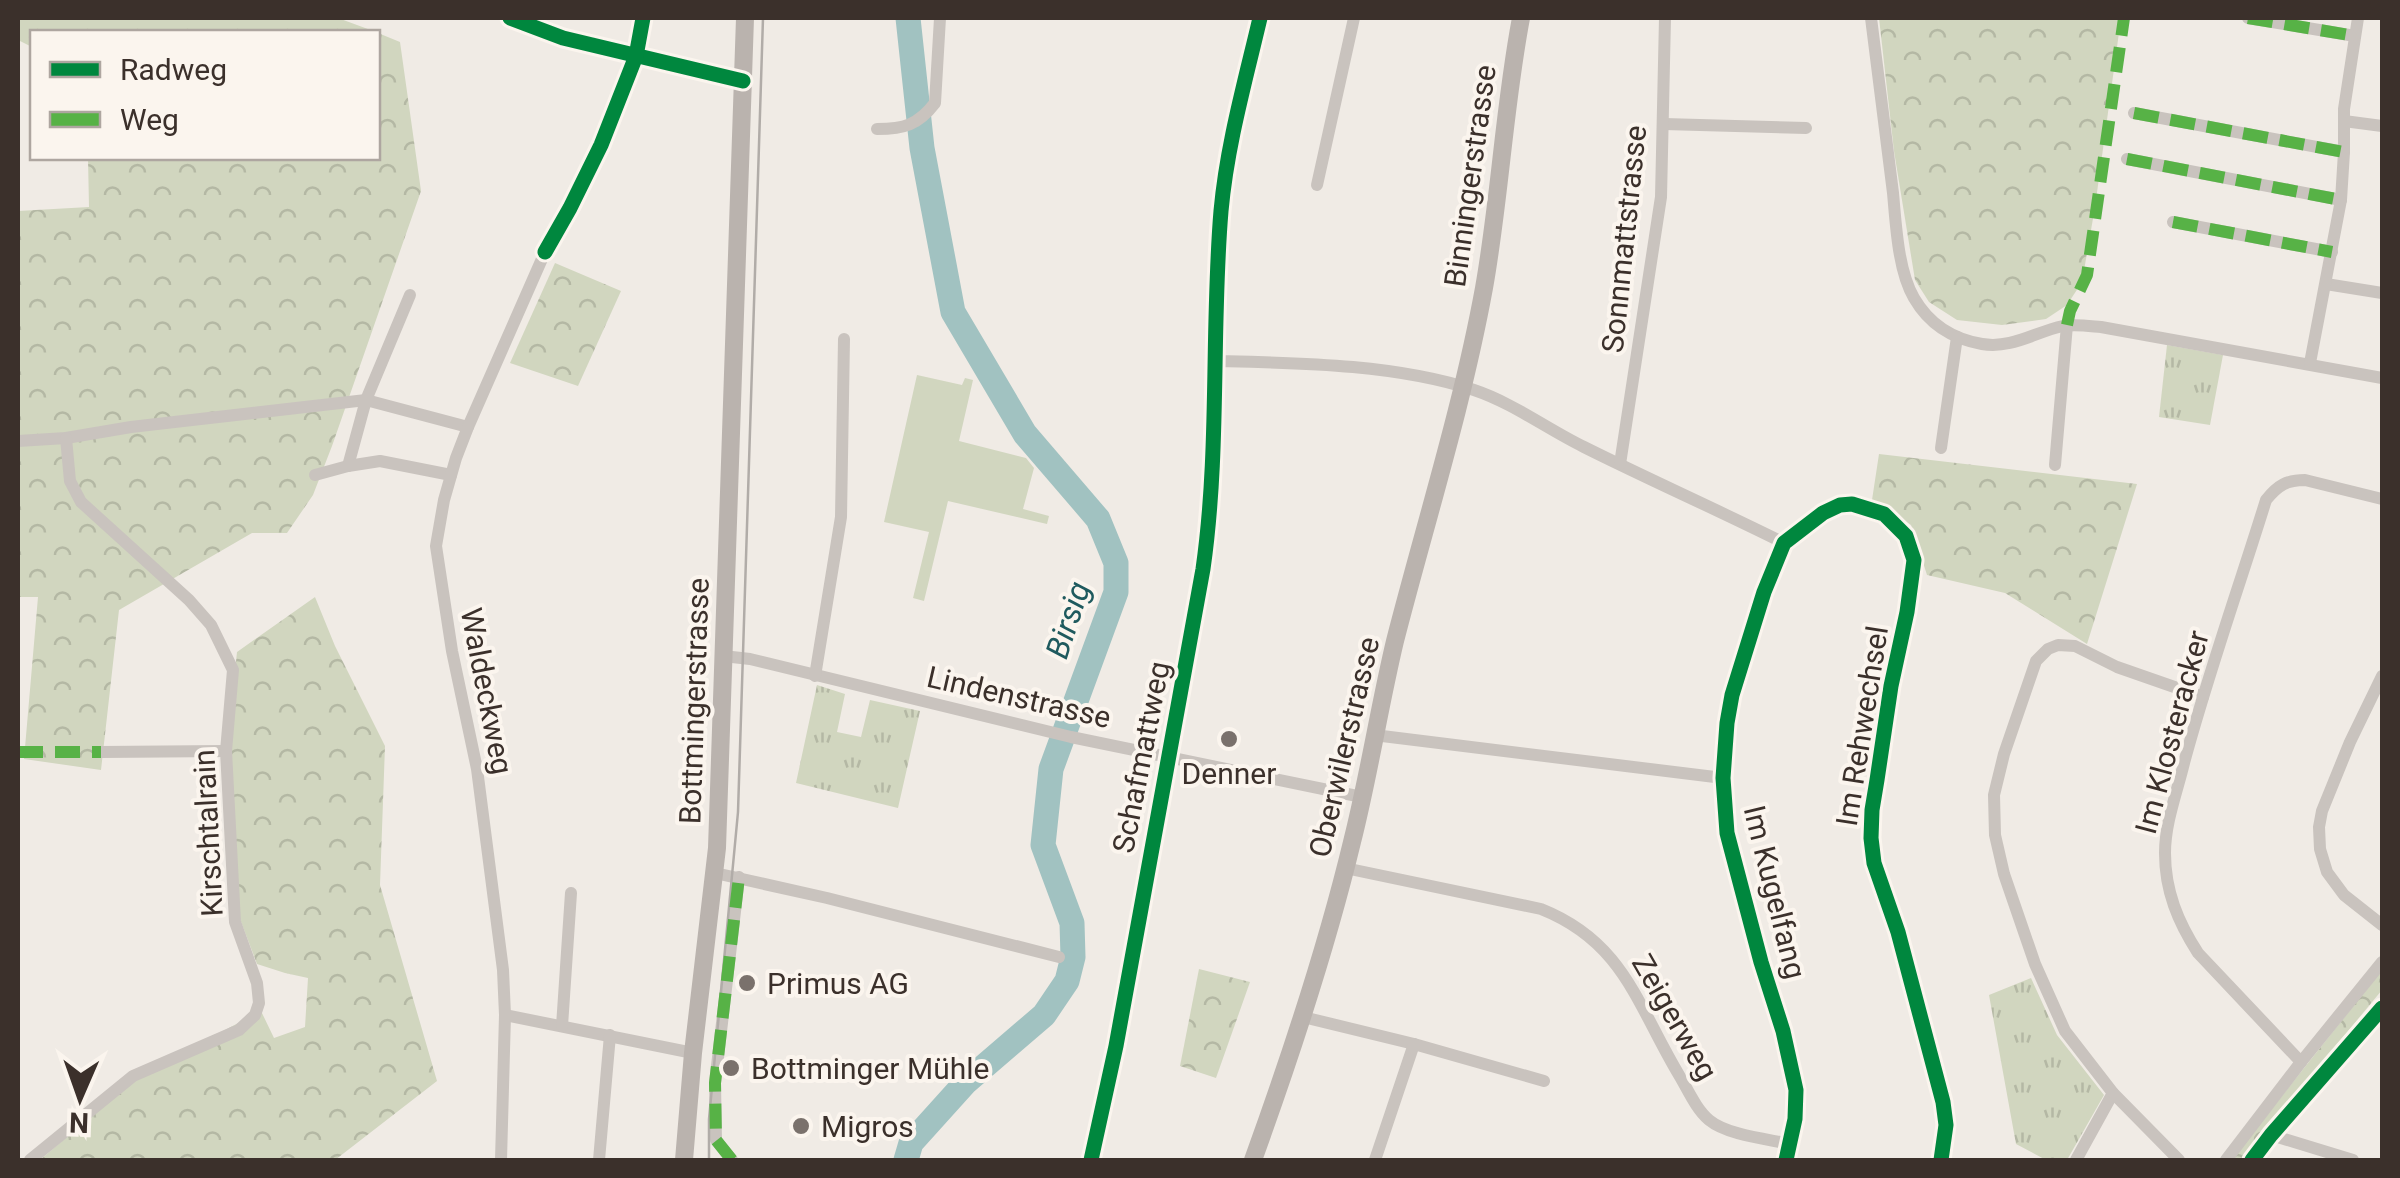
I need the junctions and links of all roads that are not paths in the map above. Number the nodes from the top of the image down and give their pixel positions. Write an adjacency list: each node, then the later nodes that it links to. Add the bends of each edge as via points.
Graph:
1 (510, 18): 13 (street)
2 (643, 18): 13 (street, Waldeckweg)
3 (745, 18): 14 (main road, Bottmingerstrasse)
4 (940, 18): 20 (street, via 935,103 909,126)
5 (1260, 18): 34 (street, Schafmattweg, via 1224,183)
6 (1354, 18): 23 (street)
7 (1522, 18): 33 (main road, Binningerstrasse)
8 (1665, 18): 17 (street, Sonnmattstrasse)
9 (1871, 18): 31 (street, via 1907,286 1933,322)
10 (2248, 18): 12 (street)
11 (2358, 18): 12 (street)
12 (2355, 36): 16 (street)
13 (636, 56): 14 (street); 39 (street, Waldeckweg)
14 (743, 81): 51 (main road, Bottmingerstrasse)
15 (2134, 113): 21 (street)
16 (2344, 121): 18 (street); 21 (street)
17 (1664, 124): 19 (street); 43 (street, Sonnmattstrasse, via 1660,197)
18 (2382, 126)
19 (1806, 128)
20 (877, 129)
21 (2344, 152): 24 (street)
22 (2127, 159): 24 (street)
23 (1317, 186)
24 (2341, 200): 26 (street)
25 (2172, 222): 26 (street)
26 (2332, 252): 27 (street)
27 (2326, 284): 28 (street); 35 (street)
28 (2382, 293)
29 (410, 295): 38 (street)
30 (2067, 325): 31 (street, via 2012,344); 35 (street); 44 (street)
31 (1957, 337): 42 (street)
32 (844, 339): 52 (street, via 841,517)
33 (1473, 342): 37 (main road, Oberwilerstrasse)
34 (1216, 361): 37 (street, via 1389,373); 58 (street, Schafmattweg, via 1208,535)
35 (2310, 363): 36 (street)
36 (2382, 378)
37 (1463, 388): 43 (street); 55 (main road, Oberwilerstrasse)
38 (366, 400): 39 (street); 40 (street); 45 (street)
39 (468, 426): 46 (street, Waldeckweg)
40 (66, 438): 41 (street); 56 (street, Kirschtalrain, via 70,481 81,502 212,624 233,670)
41 (18, 441)
42 (1940, 448)
43 (1620, 464): 50 (street)
44 (2055, 465)
45 (348, 466): 46 (street, via 380,461); 47 (street)
46 (451, 474): 69 (street, Waldeckweg, via 436,546 477,770)
47 (315, 476)
48 (2382, 499): 54 (street, Im Klosteracker, via 2306,480 2274,490)
49 (1852, 504): 50 (street, Im Kugelfang, via 1823,512); 89 (street, Im Rehwechsel, via 1884,514 1900,528 1914,560 1871,838 1944,1102)
50 (1784, 544): 59 (street, Im Kugelfang, via 1732,695)
51 (723, 656): 52 (street, Lindenstrasse); 62 (main road, Bottmingerstrasse)
52 (816, 676): 58 (street, Lindenstrasse)
53 (2382, 676): 65 (street, via 2319,826 2328,872)
54 (2203, 697): 75 (street, Im Klosteracker, via 2164,850 2170,899 2198,953); 77 (street, via 2076,646 2048,649 2036,660 1994,795 1997,845 2035,964 2065,1030)
55 (1374, 736): 59 (street); 60 (main road, Oberwilerstrasse)
56 (226, 751): 57 (street); 80 (street, Kirschtalrain, via 234,922 257,983 255,1015 239,1030 133,1076)
57 (100, 752)
58 (1170, 756): 60 (street, Lindenstrasse); 85 (street, Schafmattweg)
59 (1723, 778): 79 (street, Im Kugelfang, via 1727,834 1792,1064)
60 (1362, 797): 61 (main road, Oberwilerstrasse)
61 (1345, 868): 70 (main road, Oberwilerstrasse); 79 (street, Zeigerweg, via 1541,908 1572,922 1608,952 1709,1120)
62 (715, 873): 63 (street); 74 (main road, Bottmingerstrasse)
63 (740, 878): 66 (street); 84 (street, via 716,1083 716,1140)
64 (572, 893): 71 (street)
65 (2382, 926)
66 (1059, 957)
67 (2382, 962): 75 (street)
68 (2382, 1008): 78 (street)
69 (506, 1015): 71 (street); 81 (street, Waldeckweg)
70 (1303, 1017): 73 (street); 86 (main road, Oberwilerstrasse)
71 (562, 1026): 72 (street)
72 (610, 1035): 74 (street); 82 (street)
73 (1414, 1044): 76 (street); 87 (street)
74 (693, 1054): 83 (main road, Bottmingerstrasse)
75 (2301, 1062): 92 (street)
76 (1544, 1081)
77 (2113, 1093): 90 (street); 91 (street)
78 (2271, 1136): 93 (street); 94 (street)
79 (1790, 1144): 88 (street, Im Kugelfang)
80 (30, 1160)
81 (502, 1160)
82 (599, 1160)
83 (684, 1160)
84 (732, 1160)
85 (1092, 1160)
86 (1253, 1160)
87 (1375, 1160)
88 (1786, 1160)
89 (1941, 1160)
90 (2076, 1160)
91 (2179, 1160)
92 (2226, 1160)
93 (2252, 1160)
94 (2353, 1160)

